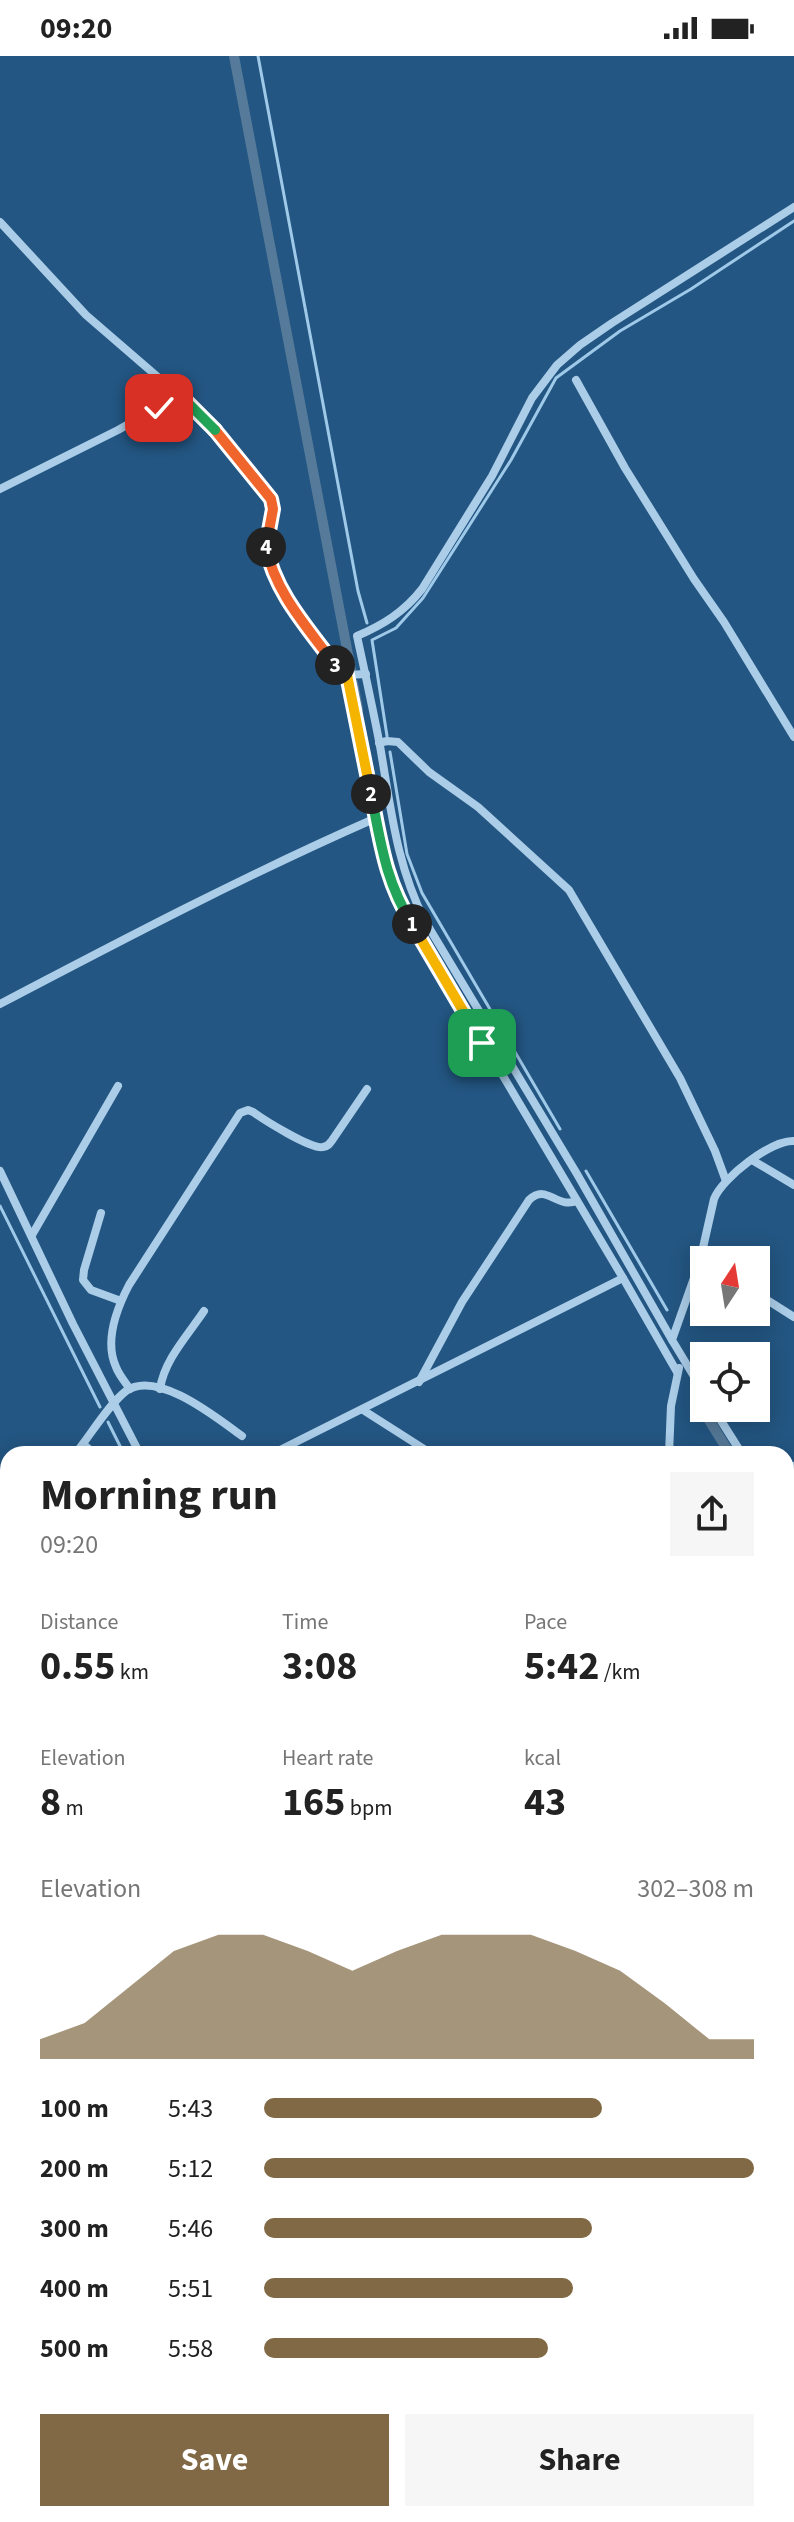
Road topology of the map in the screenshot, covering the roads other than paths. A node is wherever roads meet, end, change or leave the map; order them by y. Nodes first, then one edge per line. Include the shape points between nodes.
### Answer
1 (794, 207) edge
2 (0, 222) edge
3 (576, 380) dead end
4 (180, 395) junction
5 (0, 489) edge
6 (366, 674) junction
7 (347, 675) junction
8 (794, 737) edge
9 (379, 743) junction
10 (376, 818) junction
11 (0, 1004) edge
12 (118, 1086) dead end
13 (367, 1089) dead end
14 (794, 1141) edge
15 (752, 1160) junction
16 (0, 1171) edge
17 (726, 1181) junction
18 (794, 1185) edge
19 (577, 1201) junction
20 (101, 1213) dead end
21 (32, 1235) junction
22 (705, 1246) edge
23 (623, 1278) junction
24 (690, 1293) edge
25 (121, 1301) junction
26 (770, 1302) edge
27 (204, 1311) dead end
28 (794, 1317) edge
29 (672, 1340) junction
30 (683, 1358) junction
31 (690, 1370) edge
32 (677, 1372) junction
33 (419, 1382) junction
34 (130, 1389) junction
35 (160, 1389) junction
36 (116, 1404) junction
37 (363, 1410) junction
38 (722, 1422) edge
39 (242, 1436) dead end
40 (83, 1444) joint
41 (85, 1446) edge
42 (136, 1446) edge
43 (289, 1446) edge
44 (419, 1446) edge
45 (669, 1446) edge
46 (737, 1446) edge

1 - 6 street via 612,323 557,365 532,398 492,476 422,589 391,619 357,636
2 - 4 street via 86,315
3 - 8 street via 625,468
4 - 5 street
4 - 7 street via 271,499 266,543 279,586
6 - 7 street
6 - 9 street
7 - 10 street
9 - 17 street via 398,742 569,890 680,1078
9 - 29 street via 400,860 418,906
10 - 11 street
10 - 19 street via 387,873 402,908
12 - 21 street
13 - 25 street via 321,1148 253,1112 240,1113
14 - 15 street
15 - 17 street
15 - 18 street
16 - 21 street
17 - 22 street via 712,1205
19 - 23 street
19 - 33 street via 564,1204 541,1193 529,1200 462,1302
20 - 25 street via 83,1280 91,1290
21 - 36 street
23 - 32 street
23 - 33 street
24 - 29 street
25 - 34 street via 112,1354
26 - 28 street
27 - 35 street via 170,1362
29 - 30 street
30 - 31 street
30 - 32 street
32 - 45 street
33 - 37 street
34 - 35 street
34 - 36 street
35 - 39 street via 193,1401
36 - 40 street
36 - 42 street
37 - 43 street
37 - 44 street
38 - 46 street
40 - 41 street

